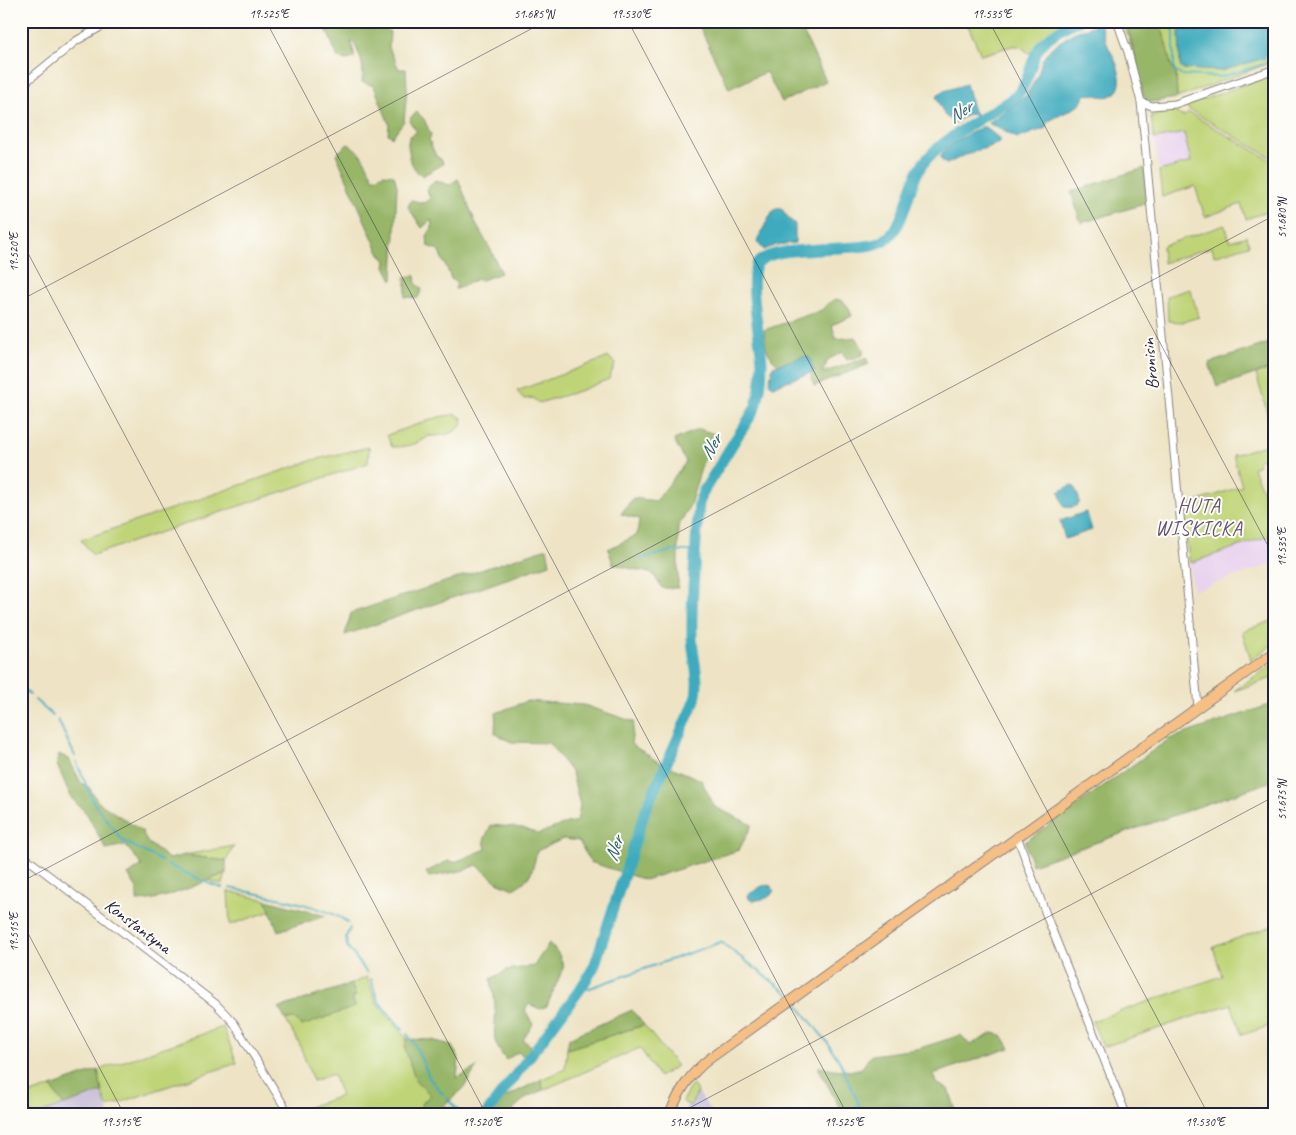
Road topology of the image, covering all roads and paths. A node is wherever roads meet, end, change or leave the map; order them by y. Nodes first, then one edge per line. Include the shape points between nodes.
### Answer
1 (110, 21) edge
2 (1117, 21) edge
3 (1275, 69) edge
4 (21, 86) edge
5 (1141, 102) junction
6 (1275, 652) edge
7 (1198, 707) junction
8 (1017, 836) junction
9 (21, 854) edge
10 (289, 1114) edge
11 (670, 1114) edge
12 (1126, 1114) edge

1 - 4 street via 76,41
2 - 5 street, Bronisin
3 - 5 street via 1175,104 1152,106
5 - 7 street, Bronisin
6 - 7 main road
7 - 8 main road
8 - 11 main road via 709,1058 691,1075
8 - 12 street
9 - 10 street, Konstantyna via 216,1004 234,1023

